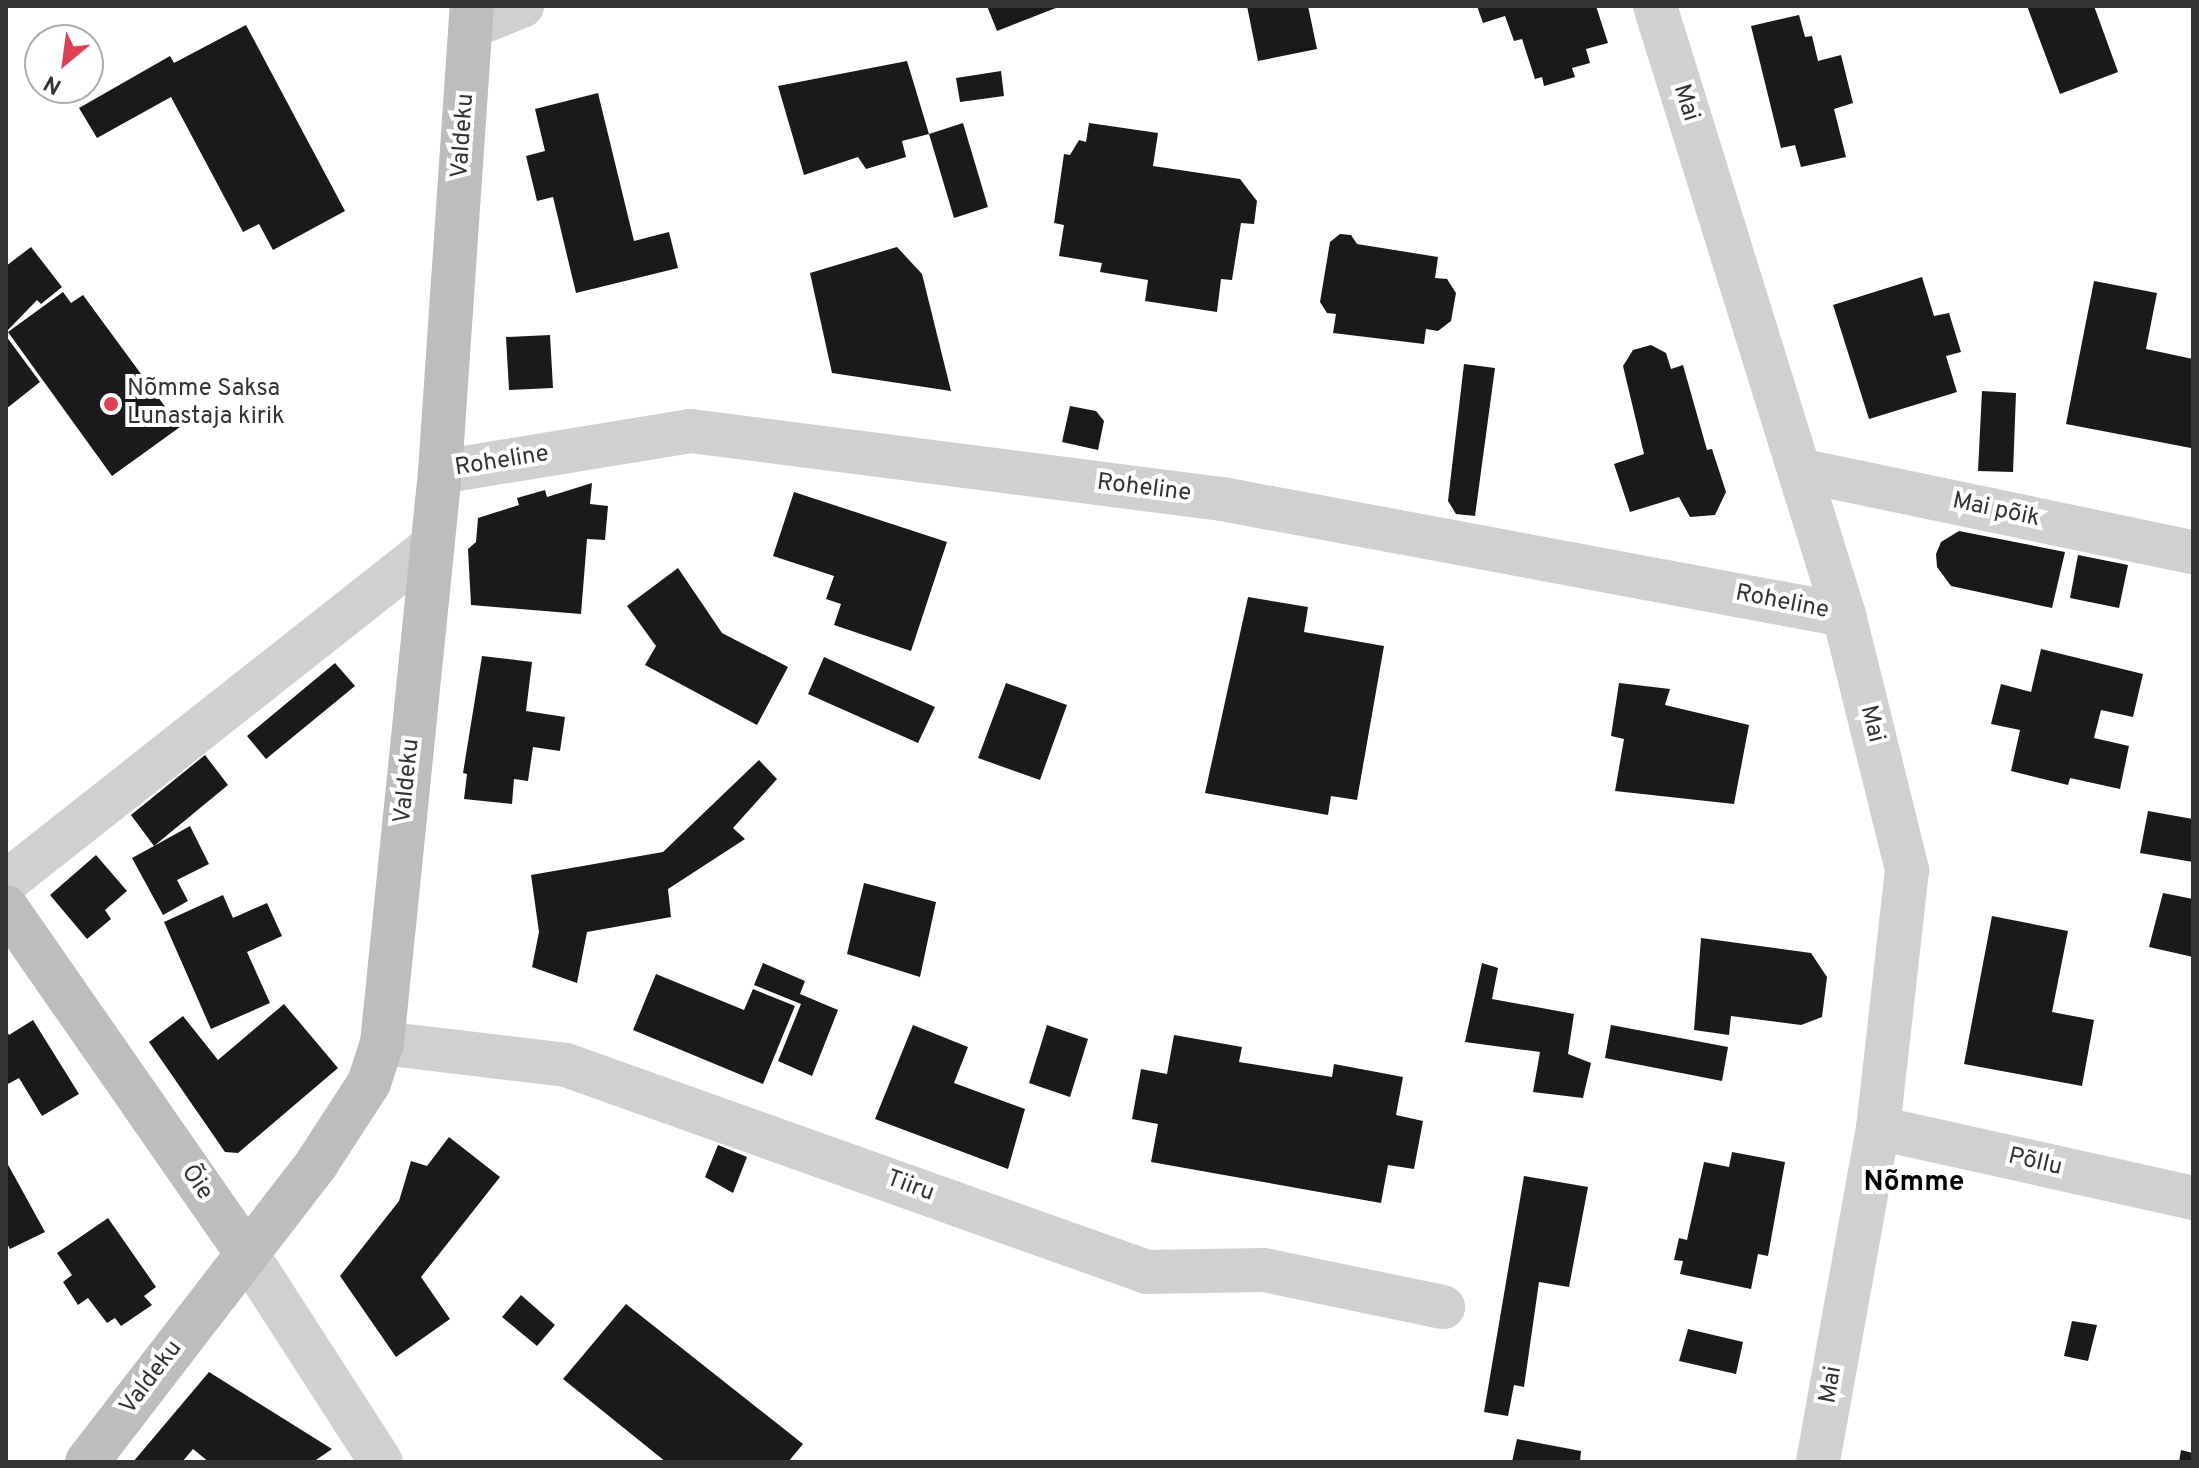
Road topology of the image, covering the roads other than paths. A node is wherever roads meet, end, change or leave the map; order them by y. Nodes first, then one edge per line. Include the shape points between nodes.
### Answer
1 (522, 6) edge
2 (1655, 6) edge
3 (472, 16) edge
4 (1799, 470) junction
5 (440, 472) junction
6 (432, 546) junction
7 (2193, 552) edge
8 (1844, 615) junction
9 (6, 882) edge
10 (6, 907) edge
11 (382, 1043) junction
12 (1878, 1128) junction
13 (2193, 1198) edge
14 (247, 1254) junction
15 (1443, 1307) dead end
16 (87, 1462) edge
17 (381, 1462) edge
18 (1818, 1462) edge

1 - 3 street
2 - 4 street, Mai
3 - 5 street, Valdeku
4 - 7 street, Mai põik
4 - 8 street, Mai
5 - 6 street, Valdeku
5 - 8 street, Roheline via 691,431 1222,499
6 - 9 street
6 - 11 street, Valdeku
8 - 12 street, Mai via 1907,870
10 - 14 street, Õie
11 - 14 street, Valdeku via 369,1083 317,1163
11 - 15 street, Tiiru via 566,1065 1147,1272 1264,1270
12 - 13 street, Põllu
12 - 18 street, Mai
14 - 16 street, Valdeku
14 - 17 street, Õie

